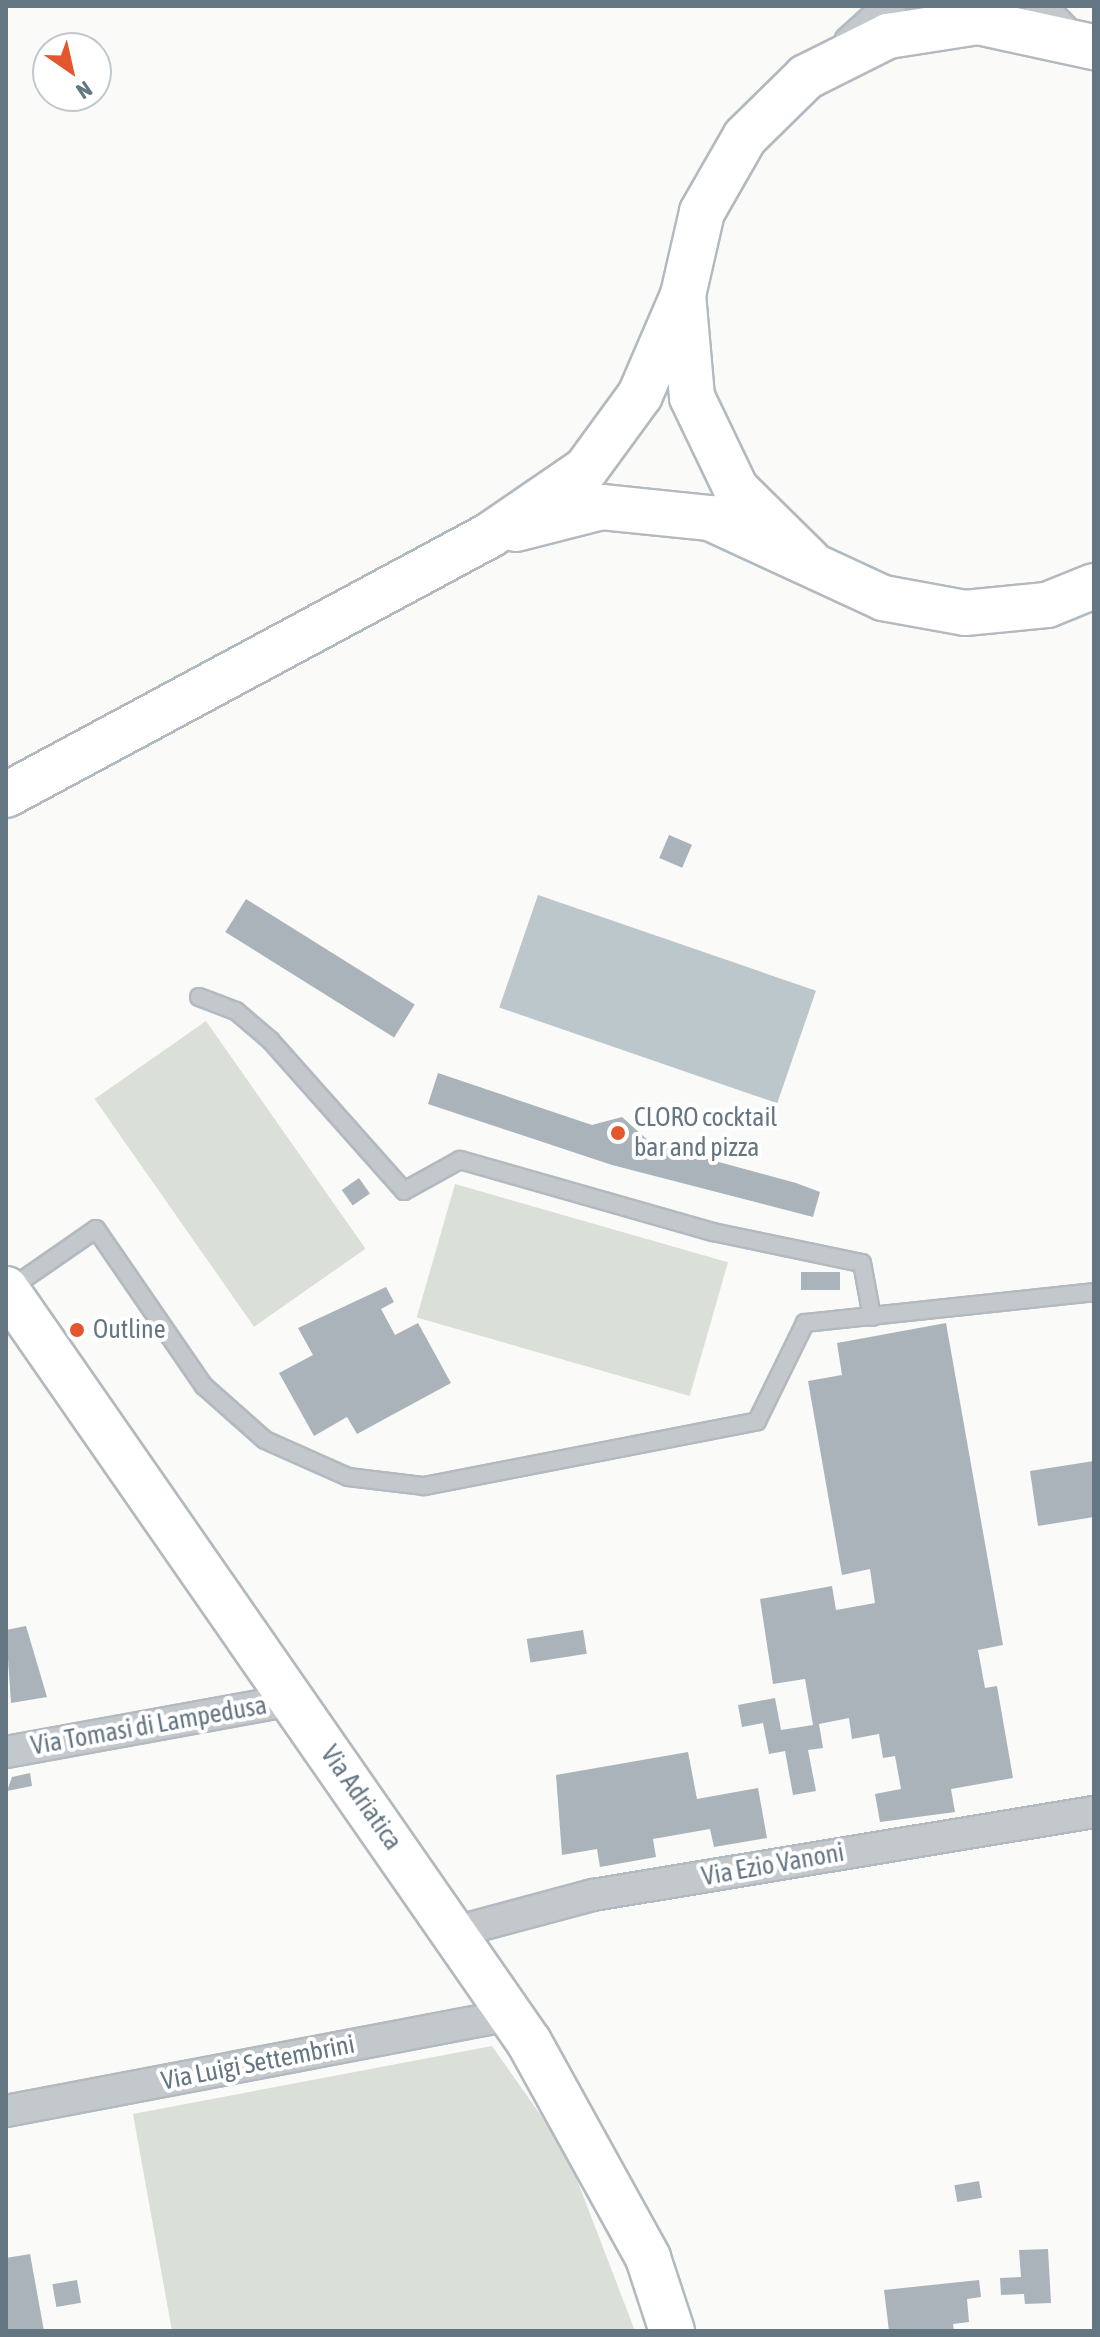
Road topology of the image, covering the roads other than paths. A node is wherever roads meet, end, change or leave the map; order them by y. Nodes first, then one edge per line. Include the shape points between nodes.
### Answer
1 (890, 6) edge
2 (1068, 30) edge
3 (806, 77) junction
4 (683, 295) junction
5 (490, 535) junction
6 (809, 561) junction
7 (1094, 586) edge
8 (6, 795) edge
9 (199, 997) dead end
10 (7, 1290) edge
11 (1094, 1292) edge
12 (872, 1317) junction
13 (292, 1700) junction
14 (6, 1752) edge
15 (1094, 1812) edge
16 (455, 1932) junction
17 (510, 2015) junction
18 (6, 2111) edge
19 (672, 2331) edge

1 - 3 street
2 - 3 street via 978,22 888,36
3 - 4 street via 745,137 702,212
4 - 5 street via 640,395 586,469
4 - 6 street via 692,397 736,489
5 - 6 street via 602,507 710,518
5 - 8 street
6 - 7 street via 883,598 965,613 1047,605
9 - 12 lane via 236,1011 270,1040 404,1191 460,1160 713,1232 862,1263
10 - 12 lane via 96,1229 204,1386 265,1440 348,1477 424,1486 757,1421 805,1323
10 - 13 street, Via Adriatica
11 - 12 lane
13 - 14 street, Via Tomasi di Lampedusa
13 - 16 street, Via Adriatica
15 - 16 street, Via Ezio Vanoni via 593,1895
16 - 17 street, Via Adriatica
17 - 18 street, Via Luigi Settembrini
17 - 19 street, Via Adriatica via 596,2155 648,2258

